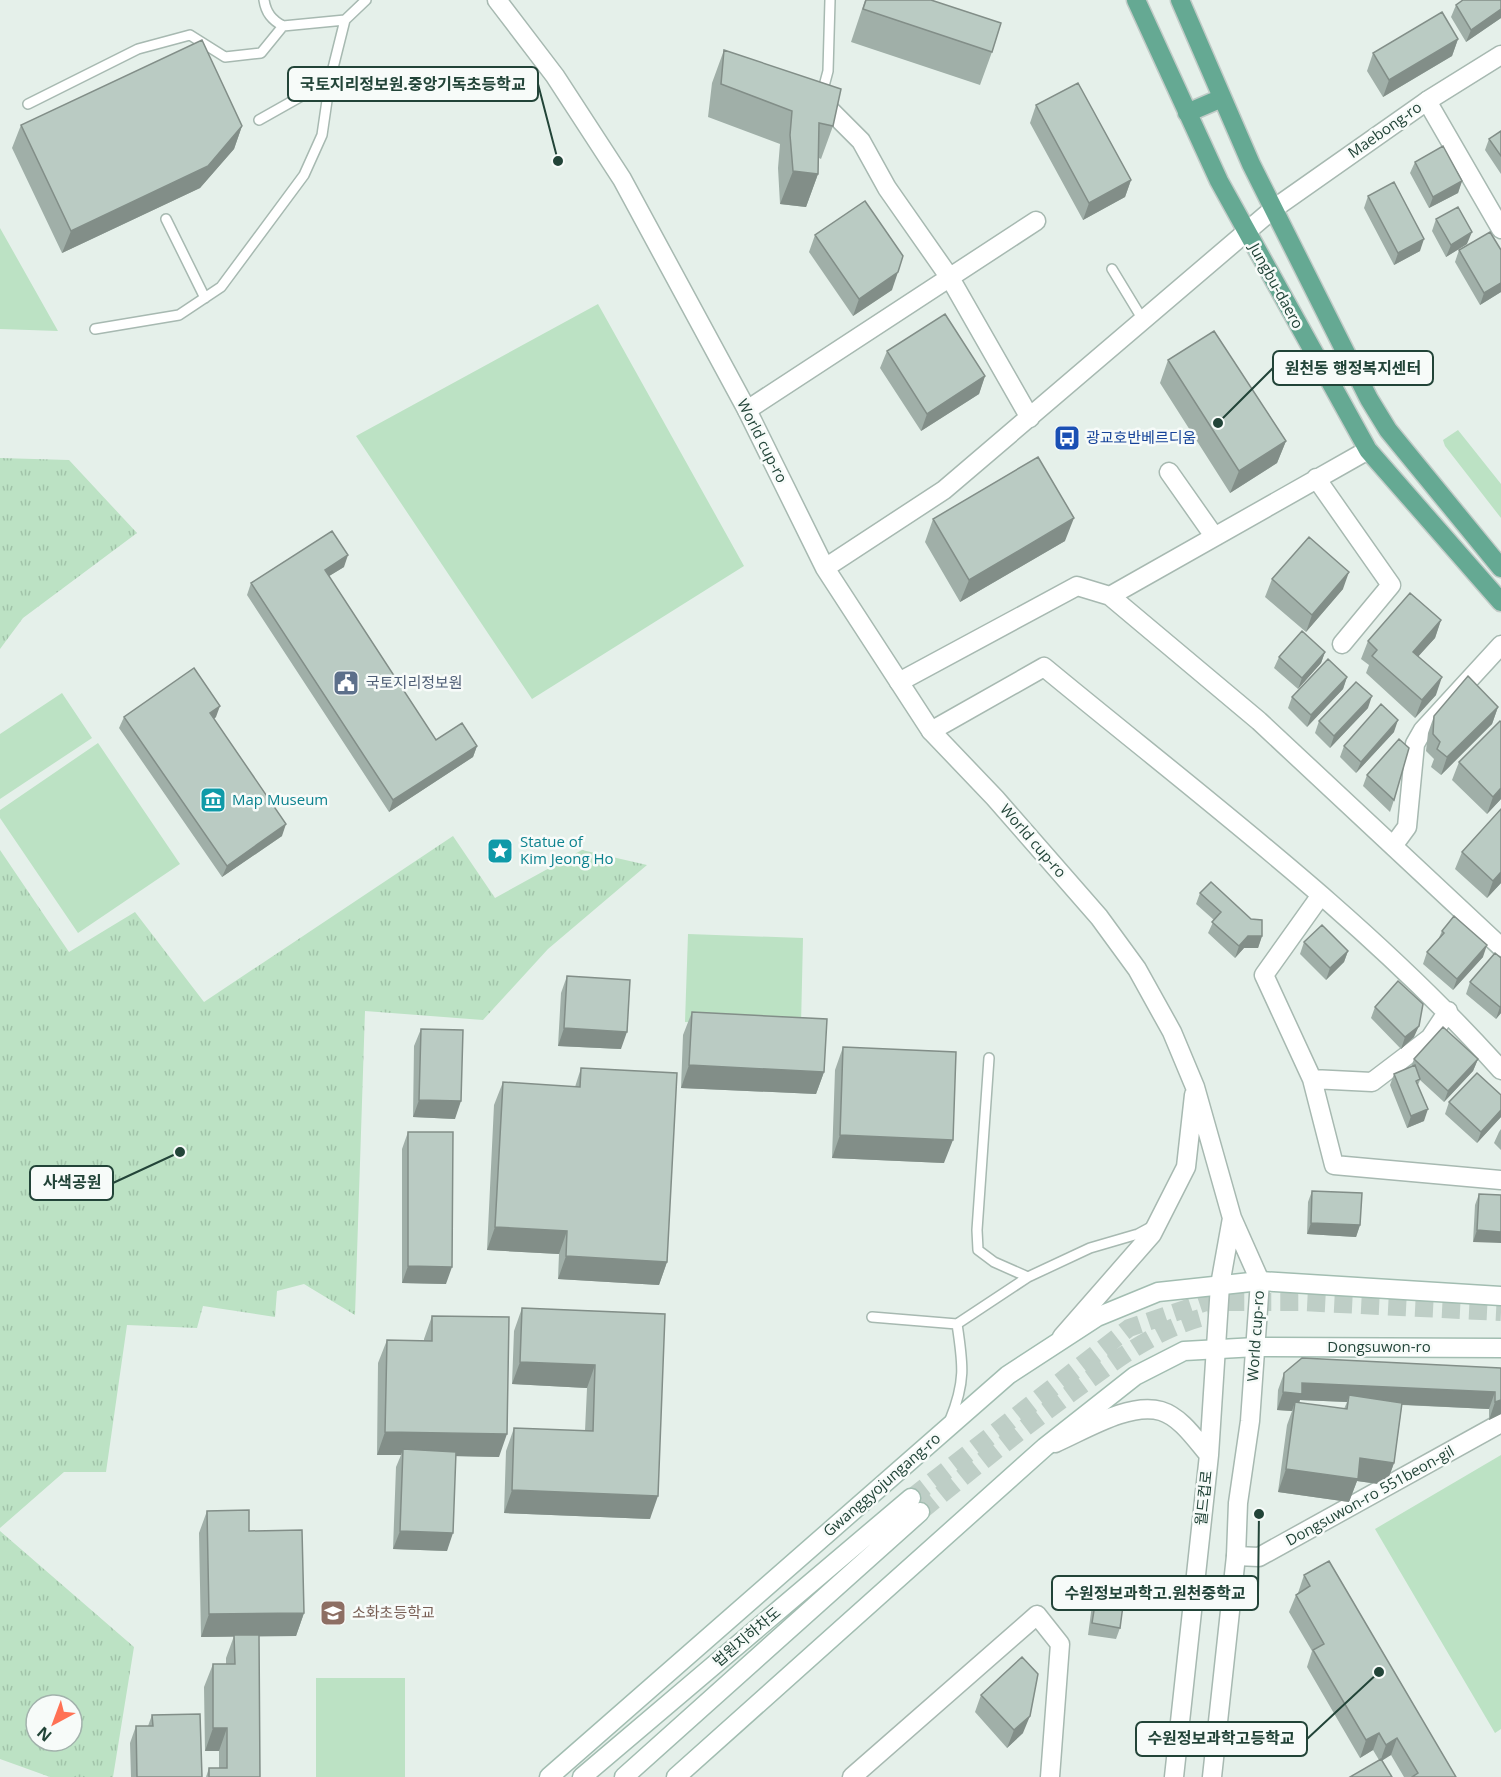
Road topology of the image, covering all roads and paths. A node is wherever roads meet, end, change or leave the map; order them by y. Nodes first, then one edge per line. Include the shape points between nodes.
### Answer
1 (264, 0) edge
2 (366, 0) edge
3 (497, 0) edge
4 (830, 0) edge
5 (1136, 0) edge
6 (1180, 0) edge
7 (345, 20) junction
8 (284, 26) junction
9 (1501, 55) edge
10 (330, 80) junction
11 (824, 86) joint
12 (1222, 98) junction
13 (1426, 101) junction
14 (28, 104) dead end
15 (1187, 113) junction
16 (259, 120) dead end
17 (1272, 210) junction
18 (166, 219) dead end
19 (1036, 221) dead end
20 (1501, 229) edge
21 (1246, 231) junction
22 (1112, 269) dead end
23 (950, 278) junction
24 (205, 298) junction
25 (1143, 320) junction
26 (95, 329) dead end
27 (747, 410) junction
28 (1030, 418) junction
29 (1368, 450) junction
30 (1169, 472) dead end
31 (1316, 478) junction
32 (1214, 536) junction
33 (825, 568) junction
34 (1501, 568) edge
35 (1110, 596) junction
36 (1501, 602) edge
37 (1342, 644) dead end
38 (1501, 645) edge
39 (899, 681) junction
40 (931, 731) junction
41 (1393, 846) junction
42 (1321, 896) junction
43 (1501, 947) edge
44 (1448, 1011) junction
45 (989, 1058) dead end
46 (1501, 1070) edge
47 (1312, 1079) junction
48 (1195, 1087) junction
49 (1501, 1180) edge
50 (1232, 1218) junction
51 (1158, 1223) junction
52 (1028, 1277) junction
53 (1260, 1281) junction
54 (1220, 1286) junction
55 (1501, 1296) edge
56 (872, 1317) dead end
57 (957, 1324) junction
58 (1057, 1343) junction
59 (1256, 1347) junction
60 (1501, 1347) edge
61 (1216, 1349) junction
62 (1501, 1423) edge
63 (947, 1428) junction
64 (1045, 1447) junction
65 (1209, 1455) junction
66 (1236, 1556) junction
67 (549, 1777) edge
68 (582, 1777) edge
69 (624, 1777) edge
70 (675, 1777) edge
71 (852, 1777) edge
72 (1050, 1777) edge
73 (1174, 1777) edge
74 (1212, 1777) edge

1 - 8 lane via 273,21
2 - 7 lane
3 - 27 street, World cup-ro via 555,76 622,178
4 - 11 lane
5 - 15 main road, Jungbu-daero
6 - 12 main road, Jungbu-daero
7 - 8 lane
7 - 10 lane
8 - 14 lane via 261,53 225,57 190,34 138,49
9 - 13 street, Maebong-ro
10 - 16 lane
10 - 24 lane via 322,135 304,175 221,287
11 - 23 street via 822,92 829,109 861,141 887,188
12 - 15 main road
12 - 17 main road, Jungbu-daero
13 - 17 street, Maebong-ro
13 - 20 street
15 - 21 main road, Jungbu-daero
17 - 21 street, Maebong-ro
17 - 34 main road, Jungbu-daero via 1388,430
18 - 24 lane
19 - 23 street
21 - 25 street, Maebong-ro
21 - 29 main road, Jungbu-daero
22 - 25 lane
23 - 27 street
23 - 28 street
24 - 26 lane via 179,315
25 - 28 street, Maebong-ro
27 - 33 street, World cup-ro
28 - 33 street, Maebong-ro via 944,490
29 - 31 street
29 - 36 main road, Jungbu-daero
30 - 32 street
31 - 32 street
31 - 37 street via 1391,585
32 - 35 street
33 - 39 street, World cup-ro
35 - 39 street via 1077,586
35 - 41 street via 1258,721
38 - 41 street via 1423,730 1415,744 1407,826
39 - 40 street, World cup-ro
40 - 42 street via 1044,667
40 - 48 street, World cup-ro via 1100,917 1137,969 1172,1032
41 - 43 street
42 - 44 street
42 - 47 street via 1264,975
44 - 46 street
44 - 47 street via 1430,1038 1372,1082
45 - 52 lane via 978,1250
47 - 49 street via 1334,1165
48 - 50 street, World cup-ro
48 - 51 street via 1186,1167
50 - 53 street, World cup-ro
50 - 54 street, 월드컵로
51 - 52 lane
51 - 58 street
52 - 57 lane
53 - 54 street, Gwanggyojungang-ro
53 - 55 street
53 - 59 street, World cup-ro
54 - 58 street, Gwanggyojungang-ro via 1158,1292 1097,1317
54 - 61 street, 월드컵로
56 - 57 lane
57 - 63 lane via 963,1364 961,1393
58 - 63 street, Gwanggyojungang-ro via 1008,1375
59 - 60 street, Dongsuwon-ro
59 - 61 street
59 - 66 street, World cup-ro via 1238,1503
61 - 64 street via 1184,1352 1135,1376
61 - 65 street, 월드컵로
62 - 66 street, Dongsuwon-ro 551beon-gil via 1259,1557
63 - 67 street, Gwanggyojungang-ro
64 - 65 street via 1134,1409 1162,1411 1184,1426
64 - 70 street
65 - 73 street, 월드컵로
66 - 74 street, World cup-ro
68 - 69 street, 법원지하차도 via 916,1505
71 - 72 street via 1037,1615 1060,1644

